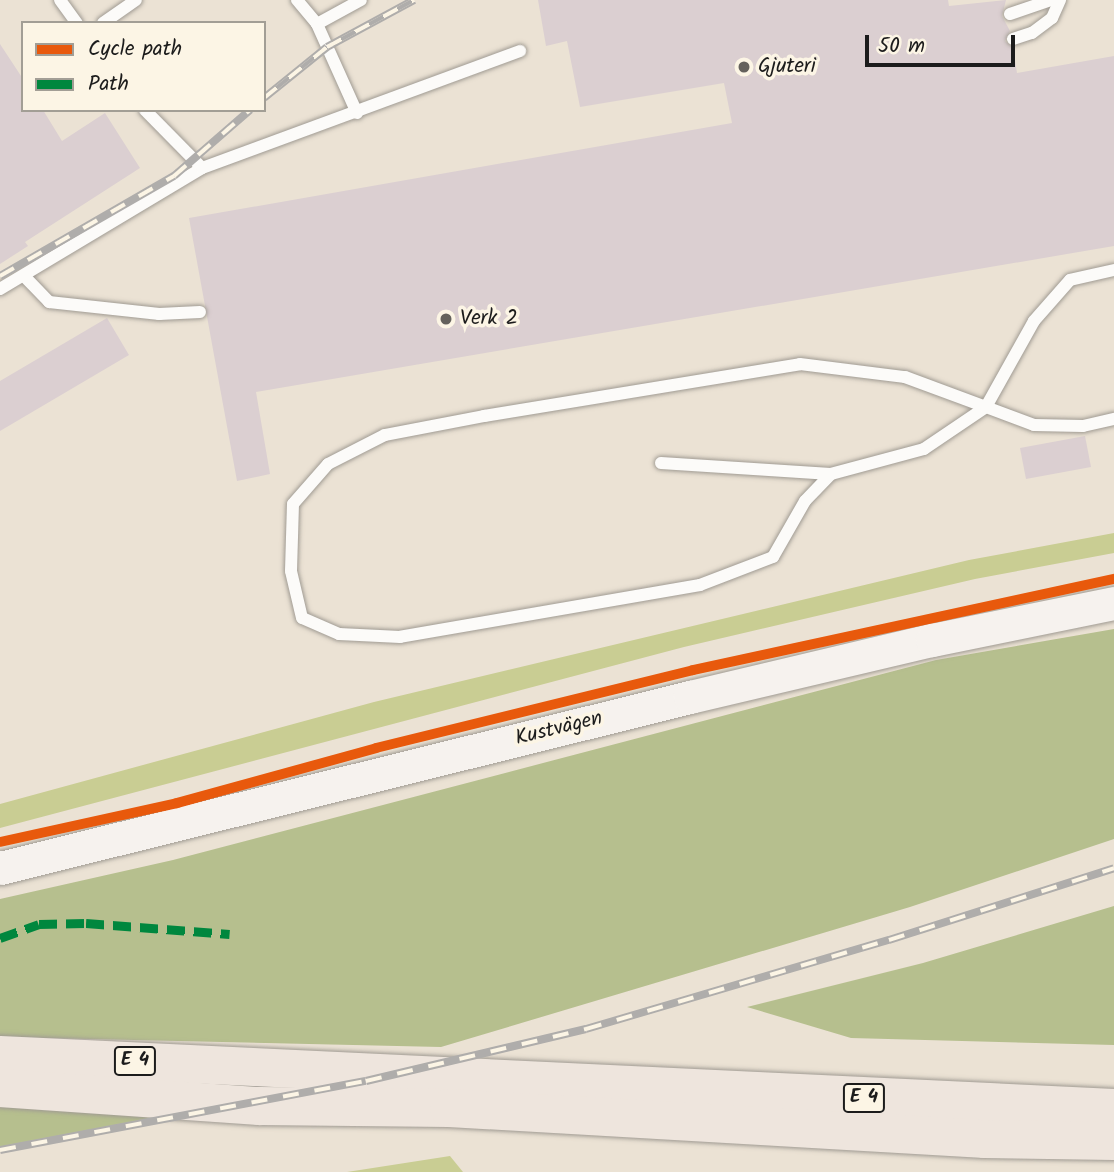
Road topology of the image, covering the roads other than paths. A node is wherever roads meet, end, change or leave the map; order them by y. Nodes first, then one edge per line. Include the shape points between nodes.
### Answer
1 (60, 0) edge
2 (136, 0) edge
3 (297, 0) edge
4 (361, 0) edge
5 (1051, 0) edge
6 (1060, 0) edge
7 (1010, 14) dead end
8 (76, 21) edge
9 (106, 21) edge
10 (317, 24) junction
11 (1013, 39) dead end
12 (520, 51) dead end
13 (147, 112) edge
14 (357, 113) junction
15 (202, 168) junction
16 (1114, 270) edge
17 (25, 277) junction
18 (0, 289) edge
19 (200, 312) dead end
20 (986, 407) junction
21 (1114, 419) edge
22 (661, 463) dead end
23 (831, 474) junction
24 (1114, 603) edge
25 (2, 867) edge
26 (0, 1055) edge
27 (0, 1088) edge
28 (1114, 1108) edge
29 (1114, 1141) edge

1 - 8 lane
2 - 9 lane
3 - 10 lane
4 - 10 lane
5 - 7 lane
6 - 11 lane via 1052,18 1032,33
10 - 14 lane
12 - 14 lane
13 - 15 lane
14 - 15 lane
15 - 17 lane
16 - 20 lane via 1070,280 1034,321
17 - 18 lane
17 - 19 lane via 49,302 159,314
20 - 21 lane via 1034,425 1083,426
20 - 23 lane via 924,449
20 - 23 lane via 905,377 800,364 385,435 328,464 292,505 291,571 302,618 339,634 400,637 700,585 773,557 805,501
22 - 23 lane
24 - 25 main road, Kustvägen via 717,691
26 - 28 highway, E 4
27 - 29 highway, E 4 via 260,1105 449,1108 985,1139

